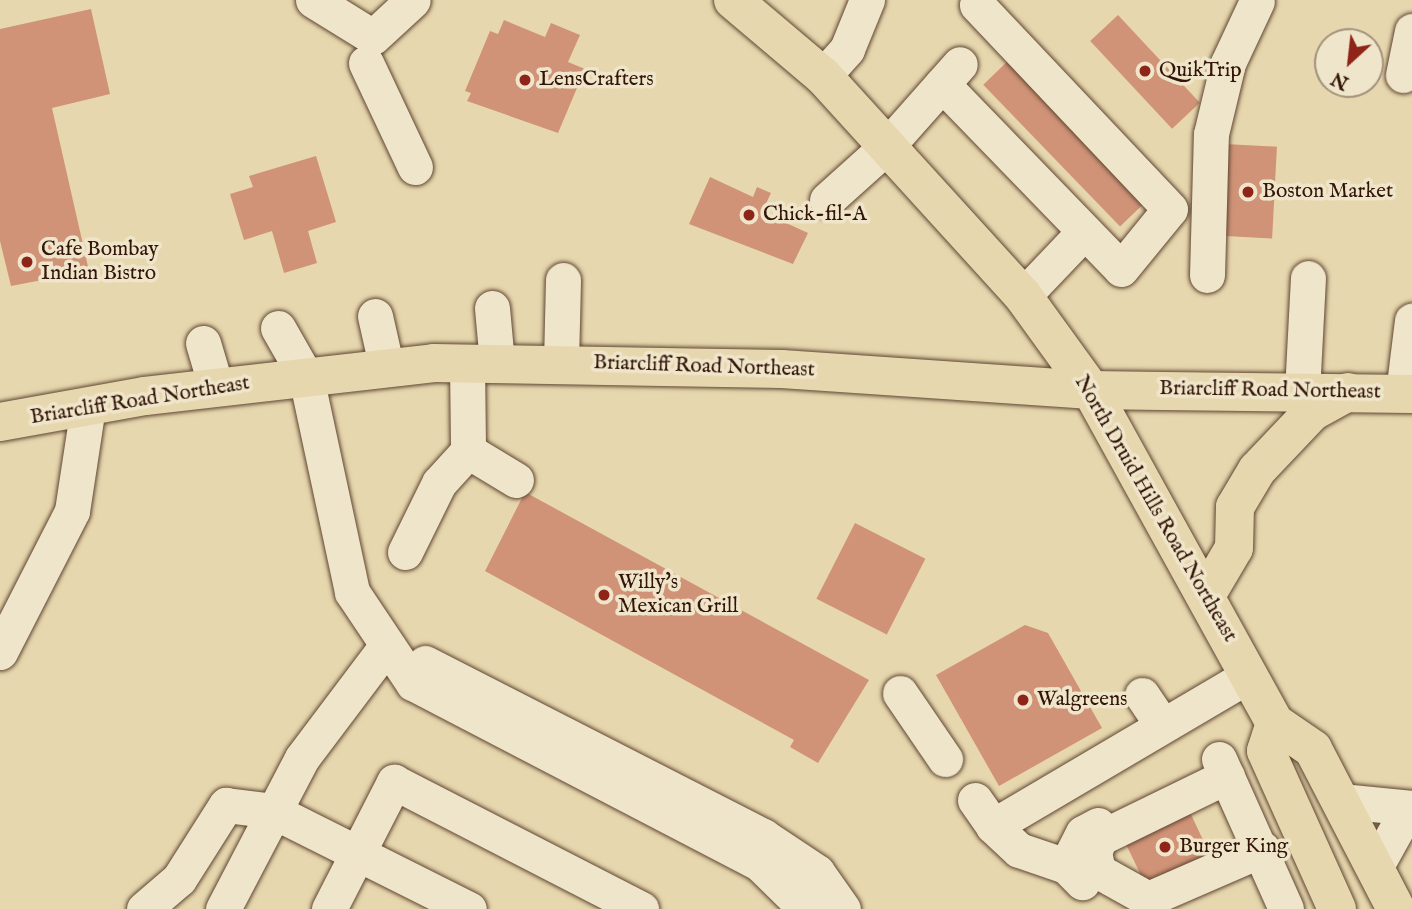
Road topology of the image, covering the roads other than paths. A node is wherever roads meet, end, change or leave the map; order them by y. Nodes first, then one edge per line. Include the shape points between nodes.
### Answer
1 (313, 0) edge
2 (413, 0) edge
3 (733, 0) edge
4 (867, 0) edge
5 (1241, 2) edge
6 (977, 5) dead end
7 (1412, 31) edge
8 (835, 62) junction
9 (366, 63) dead end
10 (1402, 75) dead end
11 (888, 145) junction
12 (415, 167) dead end
13 (827, 200) dead end
14 (1081, 235) junction
15 (1207, 275) dead end
16 (1308, 278) dead end
17 (563, 280) dead end
18 (1023, 296) junction
19 (492, 308) dead end
20 (375, 316) dead end
21 (1412, 320) edge
22 (278, 328) dead end
23 (203, 343) dead end
24 (561, 362) junction
25 (482, 363) junction
26 (386, 365) junction
27 (306, 377) junction
28 (216, 387) junction
29 (1091, 390) junction
30 (1302, 392) junction
31 (1348, 392) junction
32 (1407, 393) edge
33 (88, 407) junction
34 (0, 422) edge
35 (468, 452) junction
36 (516, 480) dead end
37 (405, 552) dead end
38 (1207, 594) junction
39 (0, 652) edge
40 (394, 656) junction
41 (1248, 676) junction
42 (900, 693) dead end
43 (1142, 695) dead end
44 (1162, 725) junction
45 (1270, 737) junction
46 (946, 759) dead end
47 (1223, 767) junction
48 (1341, 801) junction
49 (1410, 809) edge
50 (273, 811) junction
51 (1311, 850) junction
52 (359, 855) junction
53 (1266, 860) junction
54 (1066, 866) junction
55 (1376, 866) junction
56 (144, 909) edge
57 (223, 909) edge
58 (329, 909) edge
59 (469, 909) edge
60 (641, 909) edge
61 (806, 909) edge
62 (843, 909) edge
63 (1118, 909) edge
64 (1286, 909) edge
65 (1337, 909) edge
66 (1396, 909) edge

1 - 2 street via 373,37
3 - 8 main road, North Druid Hills Road Northeast
4 - 8 street
5 - 15 street via 1211,134
6 - 14 street via 1170,209 1121,269
7 - 10 street
8 - 11 main road, North Druid Hills Road Northeast
9 - 12 street
11 - 13 street
11 - 14 street via 951,74
11 - 18 main road, North Druid Hills Road Northeast
14 - 18 street
16 - 30 street
17 - 24 street
18 - 29 main road, North Druid Hills Road Northeast
19 - 25 street
20 - 26 street
21 - 32 street
22 - 27 street
23 - 28 street
24 - 25 main road, Briarcliff Road Northeast
24 - 29 main road, Briarcliff Road Northeast
25 - 26 main road, Briarcliff Road Northeast
25 - 35 street
26 - 27 main road, Briarcliff Road Northeast
27 - 28 main road, Briarcliff Road Northeast
27 - 40 street via 352,592
28 - 33 main road, Briarcliff Road Northeast
29 - 30 main road, Briarcliff Road Northeast
29 - 38 main road, North Druid Hills Road Northeast
30 - 31 main road, Briarcliff Road Northeast
31 - 32 main road, Briarcliff Road Northeast
31 - 38 main road via 1312,412 1256,470 1235,507 1234,548
33 - 34 main road, Briarcliff Road Northeast
33 - 39 street via 72,510
35 - 36 street
35 - 37 street via 439,483
38 - 41 main road, North Druid Hills Road Northeast
40 - 50 street via 336,708
40 - 61 street via 413,684 759,863
40 - 62 street via 425,663 763,836 817,872
41 - 44 street
41 - 45 main road, North Druid Hills Road Northeast
42 - 46 street
43 - 44 street
44 - 54 street via 984,813 1019,850
45 - 47 street
45 - 48 main road, North Druid Hills Road Northeast via 1313,749
45 - 51 main road, North Druid Hills Road Northeast
47 - 53 street
47 - 53 street via 1100,838 1094,852 1098,871 1148,899
47 - 54 street via 1083,833
48 - 49 street
48 - 55 main road, North Druid Hills Road Northeast
49 - 55 street
50 - 52 street
50 - 56 street via 226,805 179,879
50 - 57 street
51 - 53 street
51 - 65 main road, North Druid Hills Road Northeast
52 - 58 street
52 - 59 street
52 - 60 street via 394,782
53 - 64 street
54 - 63 street via 1098,898
55 - 66 main road, North Druid Hills Road Northeast

